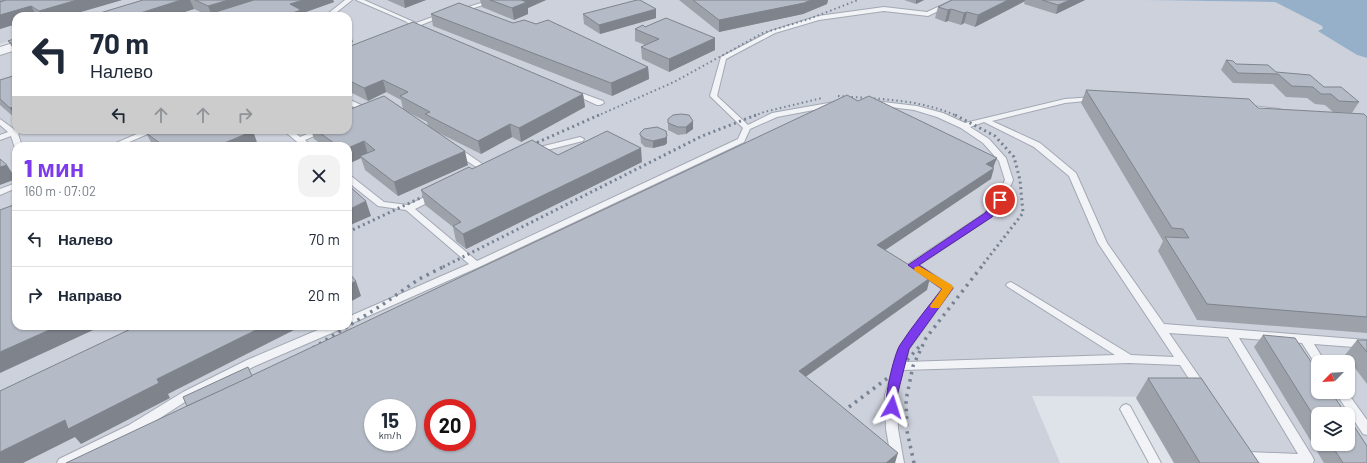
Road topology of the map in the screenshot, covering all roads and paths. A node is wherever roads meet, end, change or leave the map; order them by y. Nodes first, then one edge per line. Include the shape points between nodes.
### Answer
1 (349, 0) edge
2 (359, 0) edge
3 (496, 0) edge
4 (958, 0) edge
5 (333, 12) edge
6 (416, 25) junction
7 (408, 28) edge
8 (430, 32) edge
9 (12, 47) edge
10 (0, 51) edge
11 (563, 88) edge
12 (1099, 99) edge
13 (352, 103) edge
14 (600, 103) dead end
15 (847, 103) edge
16 (868, 103) edge
17 (1238, 107) edge
18 (379, 108) edge
19 (1284, 111) edge
20 (369, 112) junction
21 (352, 118) edge
22 (0, 120) edge
23 (985, 120) junction
24 (964, 126) junction
25 (12, 128) edge
26 (747, 128) junction
27 (12, 133) edge
28 (143, 134) edge
29 (292, 134) edge
30 (314, 134) edge
31 (0, 138) edge
32 (580, 139) dead end
33 (299, 140) junction
34 (123, 142) edge
35 (302, 142) edge
36 (450, 146) edge
37 (530, 153) edge
38 (487, 170) edge
39 (352, 181) edge
40 (12, 187) edge
41 (444, 191) edge
42 (0, 192) edge
43 (409, 208) junction
44 (476, 265) junction
45 (1011, 284) dead end
46 (352, 319) edge
47 (1160, 328) junction
48 (328, 330) edge
49 (1231, 333) junction
50 (1305, 339) junction
51 (1367, 344) edge
52 (1315, 355) edge
53 (1129, 358) junction
54 (1182, 361) junction
55 (899, 366) junction
56 (1209, 399) edge
57 (1346, 399) edge
58 (1126, 410) dead end
59 (1367, 430) edge
60 (1249, 457) edge
61 (63, 463) edge
62 (898, 463) edge
63 (1155, 463) edge

1 - 5 lane
2 - 6 lane
3 - 6 lane
4 - 26 lane via 928,14 884,9 818,18 773,32 723,58 713,96
6 - 7 lane
6 - 8 lane
9 - 10 street
11 - 14 lane
12 - 23 lane via 1065,101
13 - 20 lane
15 - 26 lane via 803,108 775,115
16 - 24 lane via 914,108 940,115
17 - 19 lane
18 - 20 lane
20 - 21 lane
22 - 25 lane
23 - 24 lane
23 - 47 lane via 1037,145 1073,175 1103,243
24 - 55 lane via 986,141 1003,160 1009,180 1000,200 988,215 912,265 948,288 904,348
26 - 44 lane via 741,140
27 - 31 lane
28 - 34 lane
29 - 33 lane
30 - 33 lane
32 - 37 lane
33 - 35 lane
36 - 38 lane
39 - 43 lane via 381,204
40 - 42 lane
41 - 43 lane
43 - 44 lane
44 - 46 lane
45 - 53 lane
47 - 49 lane
47 - 54 lane
48 - 61 lane via 251,363 187,395 133,429
49 - 50 lane
49 - 60 lane via 1308,460
50 - 51 lane
50 - 52 lane
53 - 54 lane
53 - 55 lane
54 - 56 lane
55 - 62 lane via 891,396 892,429
57 - 59 lane
58 - 63 lane

